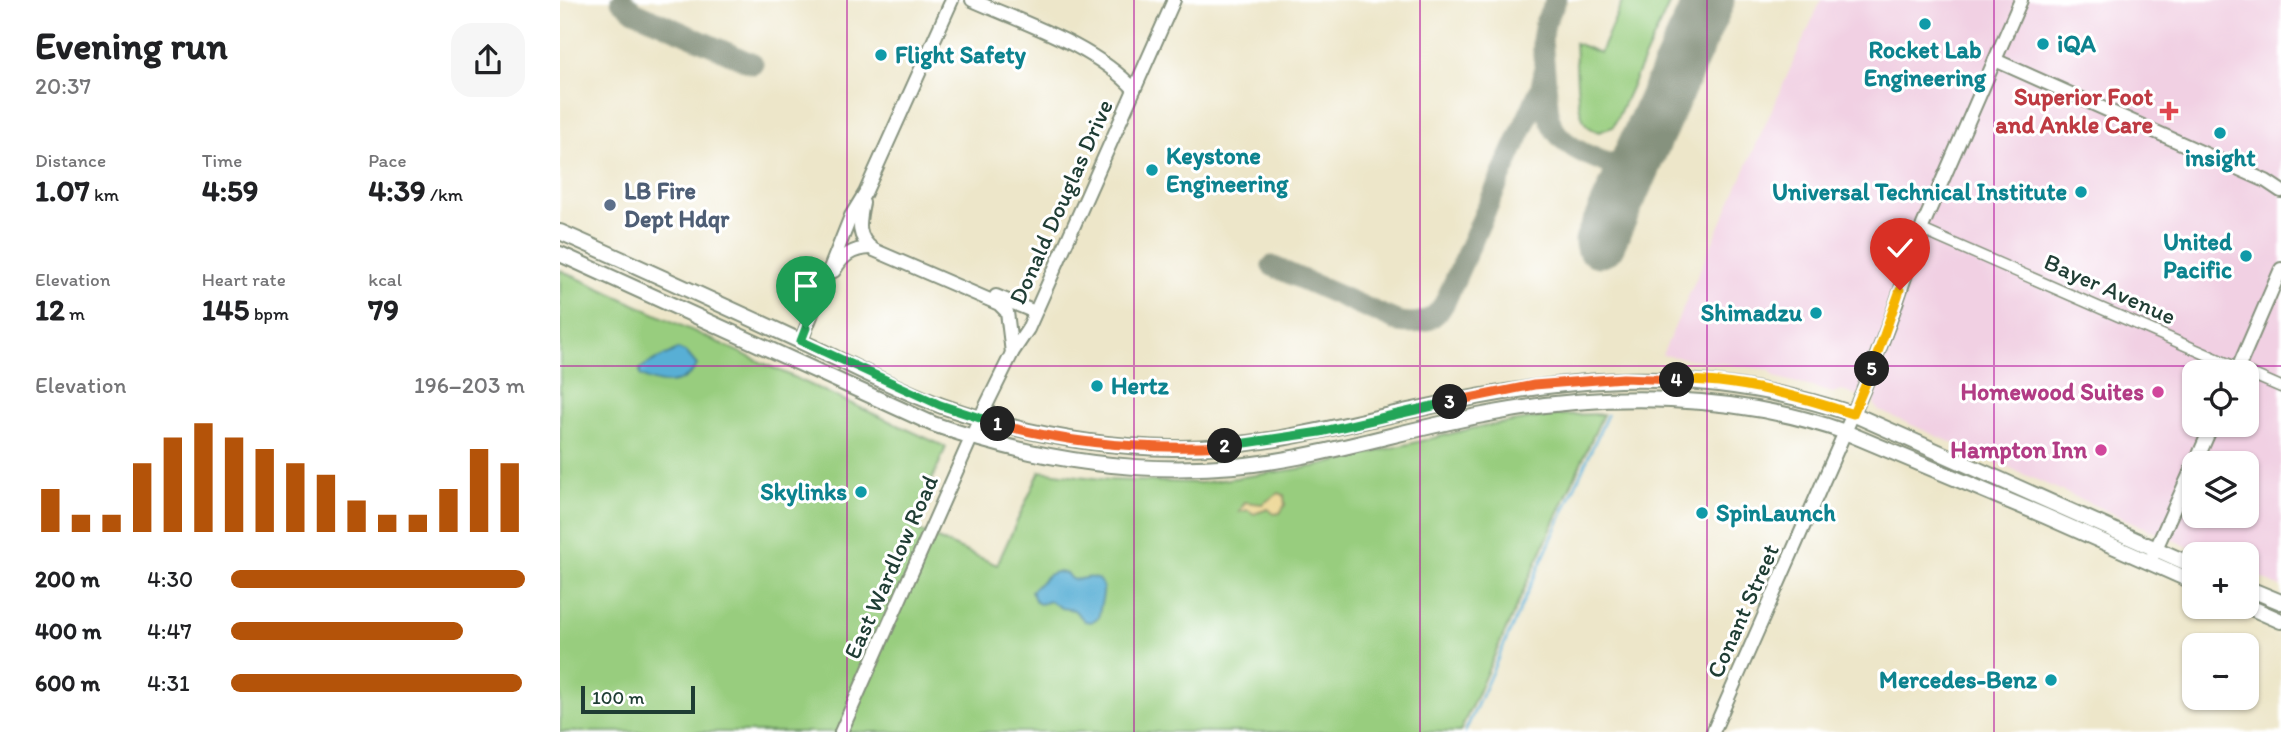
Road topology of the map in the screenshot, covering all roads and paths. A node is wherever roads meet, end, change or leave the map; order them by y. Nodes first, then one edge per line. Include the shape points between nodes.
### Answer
1 (953, 0) edge
2 (972, 0) edge
3 (1174, 0) edge
4 (2021, 0) edge
5 (1995, 60) junction
6 (1134, 89) junction
7 (2266, 181) junction
8 (2281, 183) edge
9 (2281, 191) edge
10 (865, 192) junction
11 (1922, 230) junction
12 (560, 232) edge
13 (870, 248) junction
14 (560, 254) edge
15 (2281, 270) edge
16 (824, 286) junction
17 (972, 291) junction
18 (1035, 312) junction
19 (801, 341) junction
20 (1012, 353) junction
21 (2212, 360) edge
22 (2242, 360) edge
23 (1623, 378) junction
24 (2259, 379) edge
25 (2281, 387) edge
26 (1622, 400) junction
27 (1853, 414) junction
28 (980, 418) junction
29 (1845, 432) junction
30 (972, 438) junction
31 (2182, 492) edge
32 (2153, 556) junction
33 (2182, 563) edge
34 (2182, 574) edge
35 (2259, 592) edge
36 (2281, 602) edge
37 (2259, 611) edge
38 (2281, 621) edge
39 (841, 732) edge
40 (1713, 732) edge

1 - 10 street
2 - 6 street via 1089,52
3 - 6 street, Donald Douglas Drive
4 - 5 street, Conant Street
5 - 7 street
5 - 11 street, Conant Street
6 - 18 street, Donald Douglas Drive
7 - 8 street
7 - 9 street
10 - 13 street via 859,229
10 - 16 street
11 - 21 street, Bayer Avenue
11 - 27 street, Conant Street
12 - 19 main road
13 - 16 street via 841,259
13 - 17 street
14 - 30 main road via 894,408
15 - 22 street
16 - 19 street
17 - 18 street
17 - 20 street via 1007,312
18 - 20 street, Donald Douglas Drive
19 - 28 main road via 915,394
20 - 28 street, Donald Douglas Drive
23 - 26 main road
23 - 27 main road via 1743,386
23 - 28 main road via 1534,385 1310,434 1232,446 1112,445 1065,439
24 - 25 street, Bayer Avenue
26 - 29 main road via 1749,408
26 - 30 main road via 1492,413 1325,452 1234,466 1110,466
27 - 29 street, Conant Street
27 - 32 main road
28 - 30 street, East Wardlow Road
29 - 32 main road
29 - 40 street, Conant Street
30 - 39 street, East Wardlow Road
31 - 32 street
32 - 33 main road
32 - 34 main road
35 - 36 main road
37 - 38 main road

